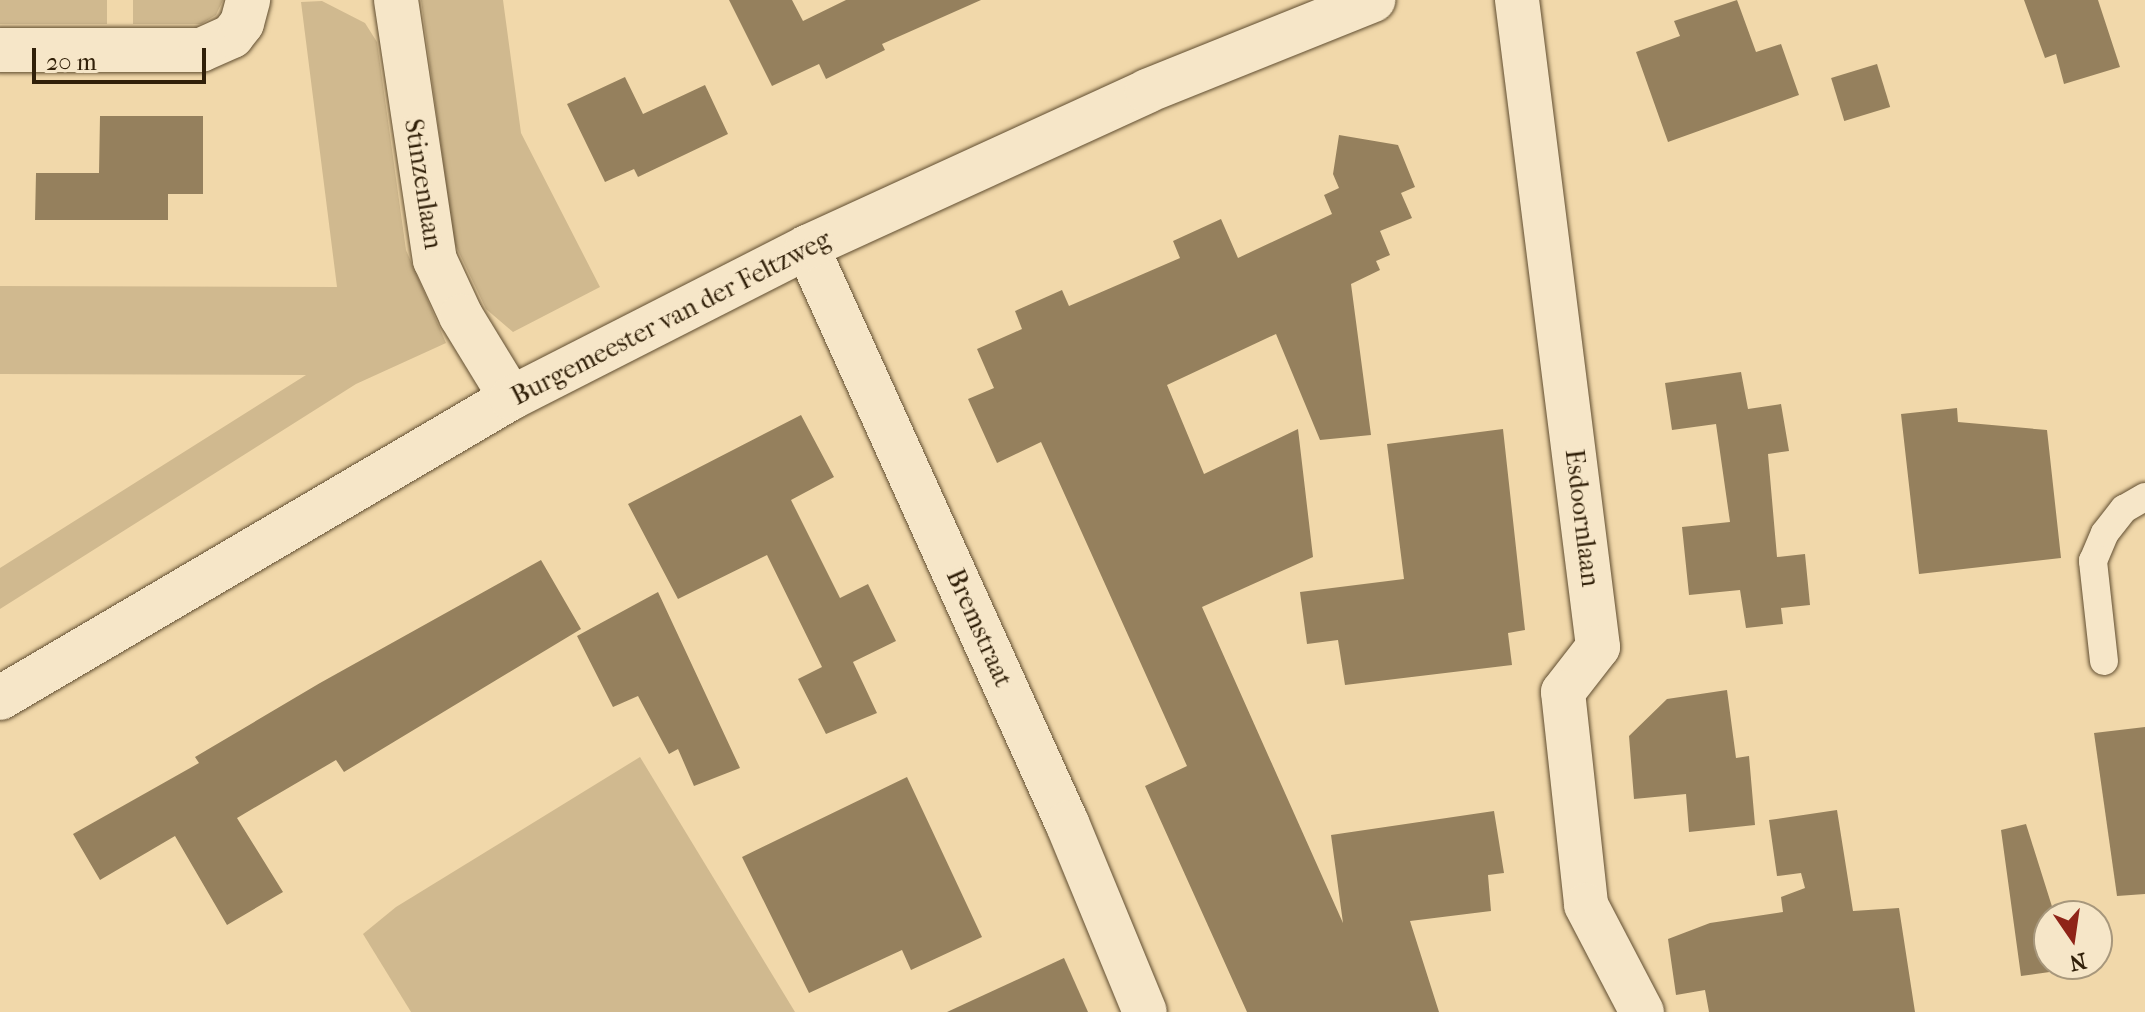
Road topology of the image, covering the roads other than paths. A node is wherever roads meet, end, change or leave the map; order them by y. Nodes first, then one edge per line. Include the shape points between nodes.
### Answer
1 (248, 0) edge
2 (396, 0) edge
3 (1373, 0) edge
4 (1517, 0) edge
5 (0, 50) edge
6 (807, 247) junction
7 (511, 398) junction
8 (2145, 497) edge
9 (2104, 661) dead end
10 (0, 698) edge
11 (1145, 1012) edge
12 (1642, 1012) edge

1 - 5 street via 232,36 201,50
2 - 7 street, Stinzenlaan via 435,260 461,316
3 - 6 street, Burgemeester van der Feltzweg via 1147,91
4 - 12 street, Esdoornlaan via 1598,647 1563,692 1586,905
6 - 7 street, Burgemeester van der Feltzweg
6 - 11 street, Bremstraat via 1067,823
7 - 10 street, Burgemeester van der Feltzweg
8 - 9 lane via 2124,509 2105,533 2093,561

